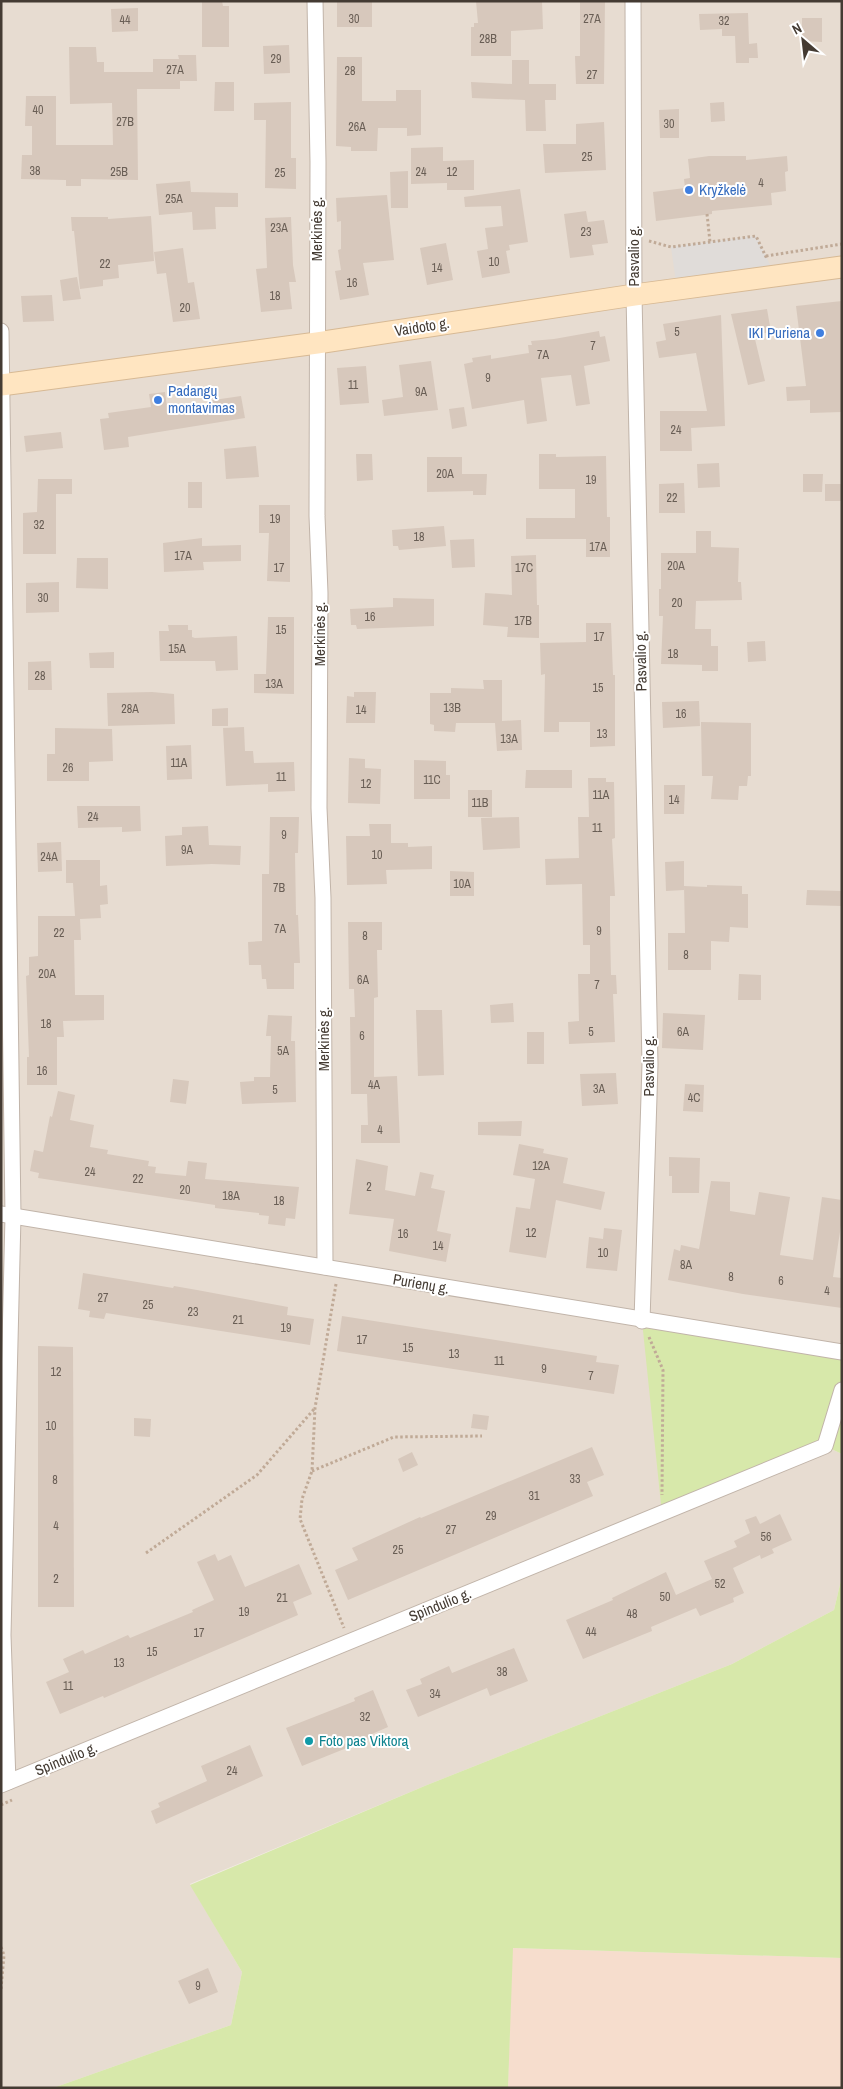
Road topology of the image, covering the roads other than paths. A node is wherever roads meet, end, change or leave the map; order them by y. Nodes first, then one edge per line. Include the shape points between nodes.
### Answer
1 (315, 1) edge
2 (633, 1) edge
3 (842, 266) edge
4 (634, 295) junction
5 (1, 331) edge
6 (317, 343) junction
7 (2, 385) edge
8 (7, 1215) edge
9 (331, 1268) junction
10 (642, 1321) junction
11 (842, 1352) edge
12 (842, 1390) edge
13 (5, 1784) edge

1 - 6 street, Merkinės g.
2 - 4 street, Pasvalio g.
3 - 4 main road, Vaidoto g.
4 - 6 main road, Vaidoto g.
4 - 10 street, Pasvalio g. via 650,1064
5 - 7 street
6 - 7 main road, Vaidoto g.
6 - 9 street, Merkinės g. via 319,808
7 - 8 street
8 - 9 street, Purienų g.
8 - 13 street
9 - 10 street, Purienų g.
10 - 11 street, Purienų g.
12 - 13 street, Spindulio g. via 825,1446

